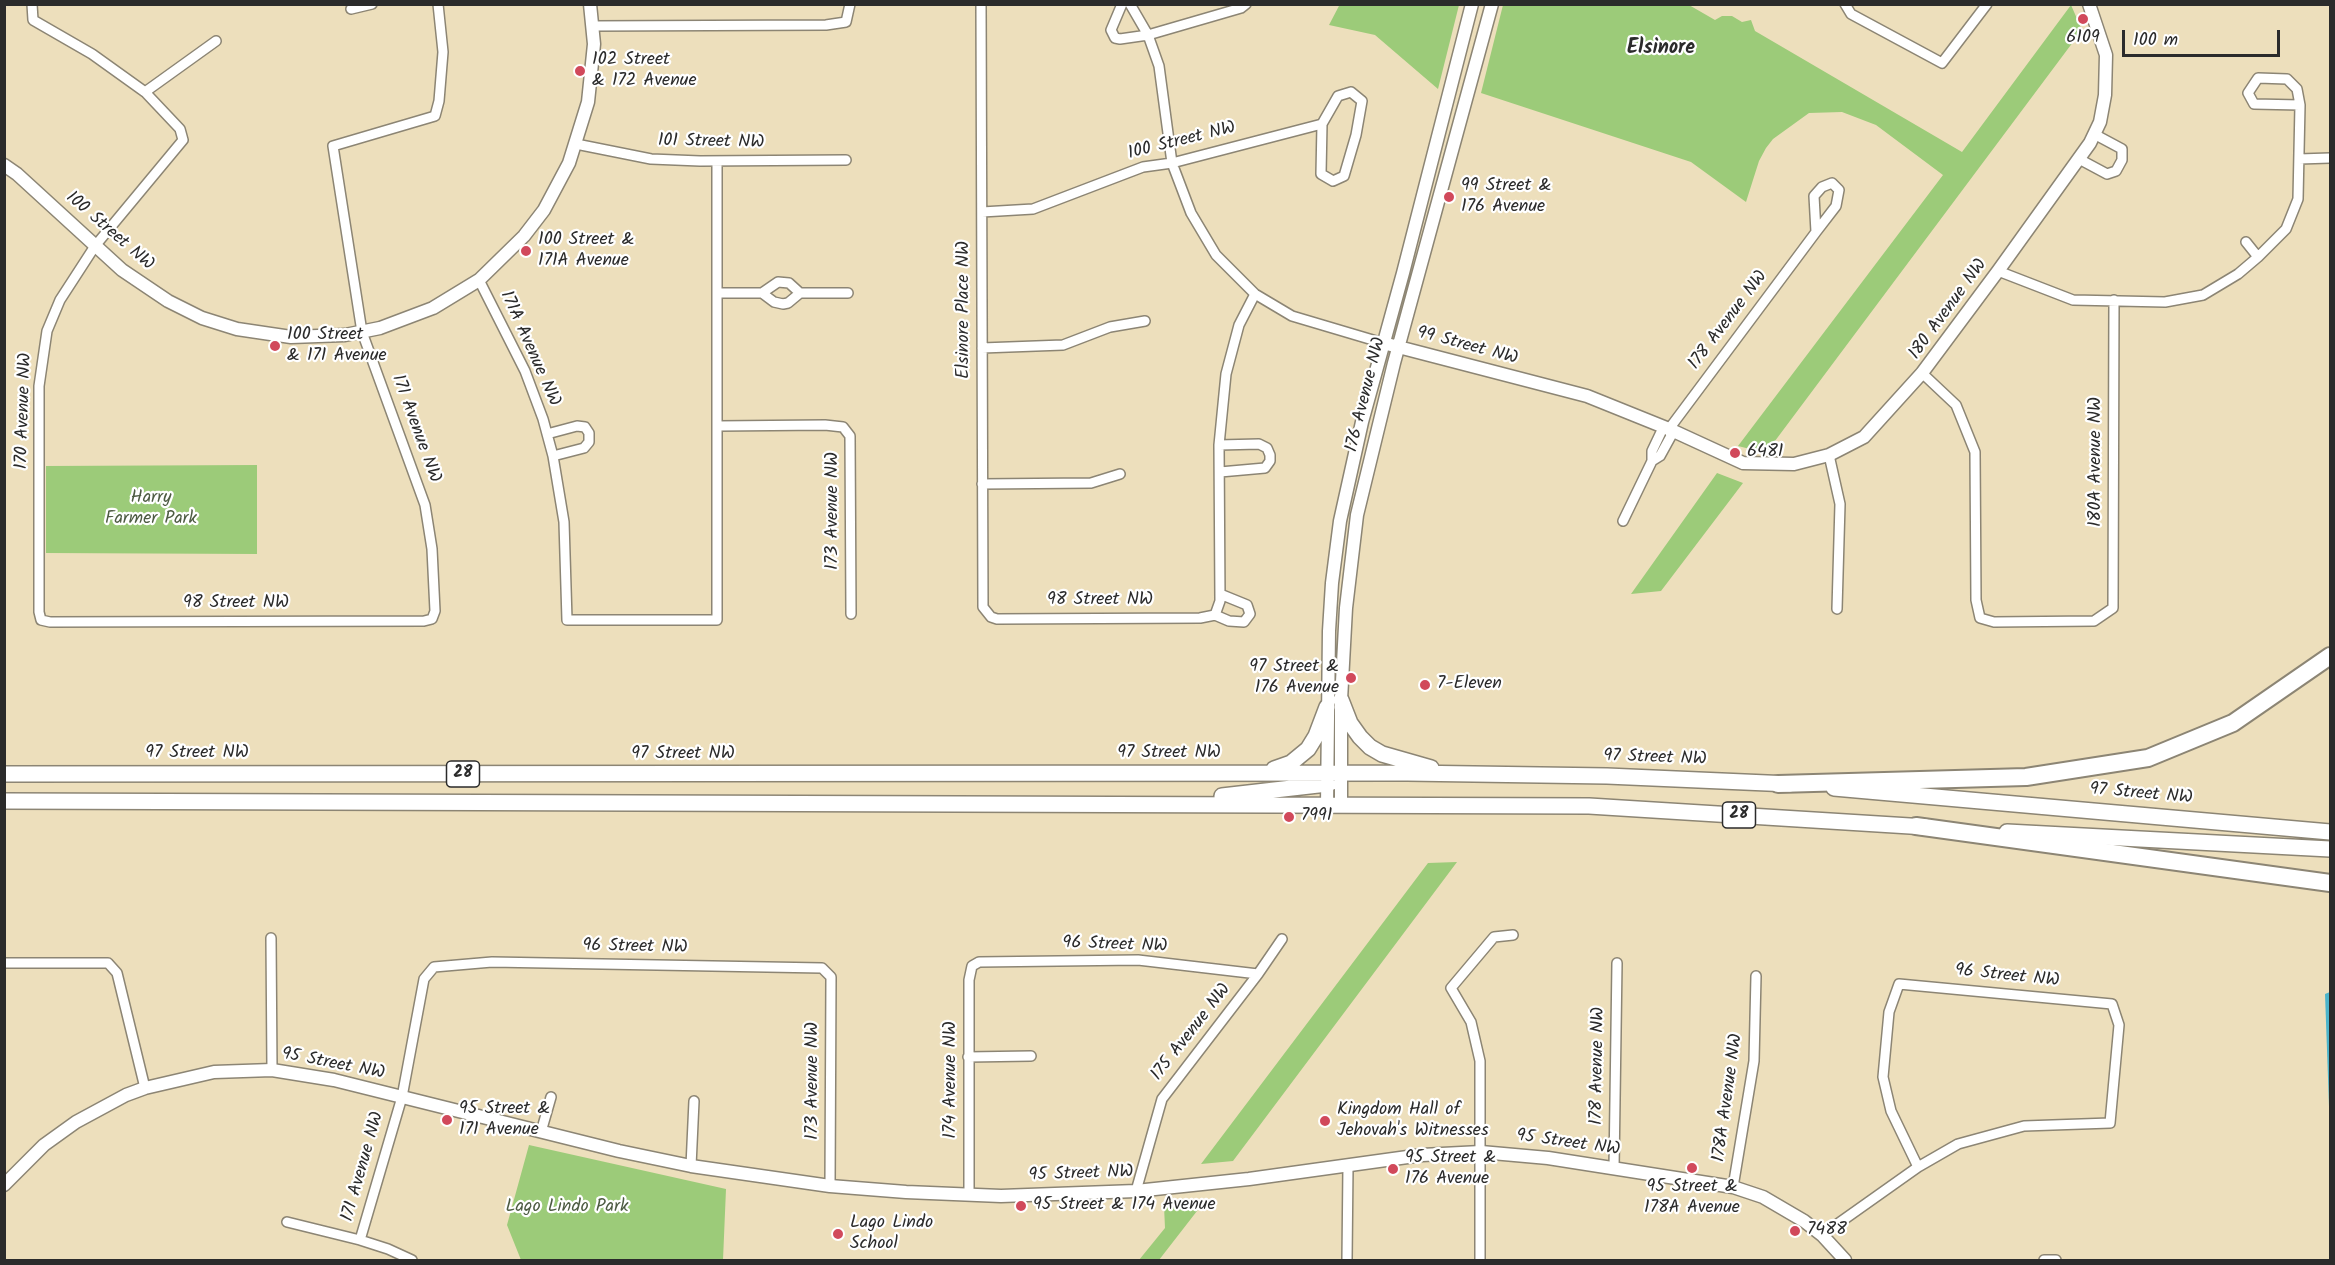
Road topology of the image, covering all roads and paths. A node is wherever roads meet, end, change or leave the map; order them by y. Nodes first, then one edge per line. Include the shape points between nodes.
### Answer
1 (32, 4) edge
2 (372, 4) edge
3 (438, 4) edge
4 (590, 4) edge
5 (850, 4) edge
6 (981, 4) edge
7 (1122, 4) edge
8 (1130, 4) edge
9 (1246, 4) edge
10 (1472, 4) edge
11 (1492, 4) edge
12 (1845, 4) edge
13 (1987, 4) edge
14 (2089, 4) edge
15 (351, 9) dead end
16 (593, 26) junction
17 (1148, 35) junction
18 (216, 40) dead end
19 (145, 92) junction
20 (2300, 105) junction
21 (1322, 124) junction
22 (2094, 134) junction
23 (576, 144) junction
24 (2331, 158) edge
25 (2079, 159) junction
26 (2299, 159) junction
27 (846, 160) dead end
28 (717, 161) junction
29 (1172, 164) junction
30 (4, 165) edge
31 (981, 212) junction
32 (1816, 232) junction
33 (2246, 242) dead end
34 (95, 246) junction
35 (2258, 257) junction
36 (1998, 272) junction
37 (479, 280) junction
38 (718, 293) junction
39 (762, 293) junction
40 (801, 293) junction
41 (848, 293) dead end
42 (1255, 294) junction
43 (2114, 300) junction
44 (1145, 321) dead end
45 (362, 332) junction
46 (1383, 343) junction
47 (1398, 347) junction
48 (982, 348) junction
49 (1922, 373) junction
50 (718, 426) junction
51 (1669, 429) junction
52 (547, 434) junction
53 (1219, 445) junction
54 (1829, 455) junction
55 (553, 456) junction
56 (1220, 472) junction
57 (1120, 474) dead end
58 (982, 484) junction
59 (1623, 521) dead end
60 (1220, 594) junction
61 (1837, 609) dead end
62 (987, 613) joint
63 (851, 614) dead end
64 (1215, 615) junction
65 (432, 619) joint
66 (41, 620) joint
67 (1994, 622) joint
68 (2331, 656) edge
69 (1334, 704) junction
70 (1266, 773) junction
71 (4, 774) edge
72 (1454, 774) junction
73 (1332, 777) junction
74 (1778, 783) junction
75 (4, 801) edge
76 (1147, 804) junction
77 (1334, 805) junction
78 (1916, 826) junction
79 (2331, 831) edge
80 (2331, 849) edge
81 (2331, 883) edge
82 (1513, 935) dead end
83 (271, 938) dead end
84 (1282, 939) dead end
85 (4, 963) edge
86 (1617, 963) dead end
87 (972, 966) joint
88 (434, 967) joint
89 (1258, 974) junction
90 (1756, 976) dead end
91 (831, 977) joint
92 (1031, 1056) dead end
93 (968, 1057) junction
94 (272, 1070) junction
95 (145, 1088) junction
96 (402, 1097) junction
97 (551, 1097) dead end
98 (694, 1101) dead end
99 (541, 1132) junction
100 (1481, 1152) junction
101 (691, 1166) junction
102 (1348, 1166) junction
103 (1918, 1167) junction
104 (1614, 1168) junction
105 (4, 1185) edge
106 (830, 1186) junction
107 (1733, 1187) junction
108 (1136, 1191) junction
109 (969, 1195) junction
110 (287, 1222) dead end
111 (1822, 1235) junction
112 (360, 1240) junction
113 (412, 1260) edge
114 (1347, 1260) edge
115 (1480, 1260) edge
116 (1845, 1260) edge
117 (2044, 1260) edge
118 (2056, 1260) edge

1 - 19 street via 33,21 92,54
2 - 15 street
3 - 45 street, 171 Avenue NW via 443,60 435,116 333,146
4 - 16 street, 100 Street NW
5 - 16 street via 846,22 826,25
6 - 31 street, Elsinore Place NW
7 - 17 street via 1111,30 1115,38
8 - 17 street
9 - 17 street
10 - 46 street, 176 Avenue NW
11 - 47 street, 176 Avenue NW
12 - 13 street via 1851,14 1942,63
14 - 22 street, 180 Avenue NW via 2106,55 2105,95
16 - 23 street, 100 Street NW via 591,81
17 - 29 street via 1159,66
18 - 19 street
19 - 34 street, 170 Avenue NW via 180,129 183,140
20 - 20 street via 2297,89 2287,79 2258,78 2248,93 2254,104
20 - 26 street
21 - 21 street via 1321,174 1333,181 1344,176 1362,101 1351,92 1338,96
21 - 29 street, 100 Street NW
22 - 25 street, 180 Avenue NW
22 - 25 street via 2122,149 2116,171 2107,174
23 - 28 street, 101 Street NW via 651,159
23 - 37 street, 100 Street NW via 553,195 524,236
24 - 26 street
25 - 36 street, 180 Avenue NW
26 - 35 street via 2298,199 2286,229
27 - 28 street, 101 Street NW
28 - 38 street
29 - 31 street, 100 Street NW via 1143,167 1033,209
29 - 42 street, 99 Street NW via 1191,213 1216,255
30 - 34 street, 100 Street NW
31 - 48 street, Elsinore Place NW
32 - 32 street, 178 Avenue NW via 1836,206 1839,190 1832,183 1814,196
32 - 51 street, 178 Avenue NW
33 - 35 street
34 - 45 street, 100 Street NW via 152,291 219,324 291,337
34 - 66 street, 170 Avenue NW via 60,300 46,331 41,357
35 - 43 street via 2203,295 2165,302
36 - 43 street via 2073,300
36 - 49 street, 180 Avenue NW
37 - 45 street, 100 Street NW via 416,316
37 - 52 street, 171A Avenue NW via 525,371
38 - 39 street
38 - 50 street
39 - 40 street via 783,304
39 - 40 street via 774,283 783,282
40 - 41 street
42 - 46 street, 99 Street NW via 1292,316
42 - 53 street via 1239,325 1226,374
43 - 67 street, 180A Avenue NW via 2113,608 2094,621
44 - 48 street via 1110,327 1063,345
45 - 65 street, 171 Avenue NW via 424,505 432,549
46 - 47 street, 99 Street NW
46 - 69 street, 176 Avenue NW via 1340,520 1330,610
47 - 51 street, 99 Street NW via 1587,396
47 - 69 street, 176 Avenue NW via 1362,489
48 - 58 street, Elsinore Place NW
49 - 54 street, 99 Street NW via 1864,437
49 - 67 street, 180 Avenue NW via 1956,405 1975,452 1976,600 1980,618
50 - 55 street, 171A Avenue NW via 717,620 567,620 564,522
50 - 63 street, 173 Avenue NW via 825,425 843,427 850,436
51 - 54 street, 99 Street NW via 1743,463 1794,465
51 - 59 street via 1671,436 1660,456 1652,461
52 - 55 street, 171A Avenue NW
52 - 55 street, 171A Avenue NW via 577,426 590,434 590,442 584,448
53 - 56 street
53 - 56 street via 1259,444 1270,455 1265,468
54 - 61 street via 1840,504
56 - 60 street
57 - 58 street via 1091,483
58 - 62 street, Elsinore Place NW via 982,596
60 - 64 street
60 - 64 street via 1247,605 1250,614 1244,622
62 - 64 street, 98 Street NW via 998,619
65 - 66 street, 98 Street NW
68 - 74 highway via 2233,723 2148,758 2026,777
69 - 70 main road via 1308,749 1291,763
69 - 72 main road via 1360,737 1382,754
69 - 73 street, 176 Avenue NW
70 - 71 main road, 97 Street NW / 28
70 - 73 main road, 97 Street NW
72 - 73 main road, 97 Street NW
72 - 74 main road, 97 Street NW / 28
73 - 76 main road
73 - 77 street, 176 Avenue NW
74 - 79 main road, 97 Street NW
75 - 76 main road, 28
76 - 77 main road, 28
77 - 78 main road, 28 via 1589,806
78 - 80 main road, 28
78 - 81 highway
82 - 100 street via 1494,937 1450,988 1471,1022 1480,1061
83 - 94 street
84 - 89 street, 175 Avenue NW
85 - 95 street via 108,963 117,973
86 - 104 street, 178 Avenue NW
87 - 89 street, 96 Street NW via 979,962 1138,960
87 - 93 street, 174 Avenue NW
88 - 91 street, 96 Street NW via 492,962 822,968
88 - 96 street, 171 Avenue NW via 424,978
89 - 108 street, 175 Avenue NW via 1162,1099
90 - 107 street, 178A Avenue NW via 1754,1061
91 - 106 street, 173 Avenue NW
92 - 93 street
93 - 109 street, 174 Avenue NW
94 - 95 street, 95 Street NW via 214,1072
94 - 96 street, 95 Street NW
95 - 105 street, 95 Street NW via 76,1122 44,1145
96 - 99 street, 95 Street NW
96 - 112 street, 171 Avenue NW
97 - 99 street
98 - 101 street
99 - 101 street, 95 Street NW
100 - 102 street, 95 Street NW via 1422,1155
100 - 104 street, 95 Street NW
100 - 115 street
101 - 106 street, 95 Street NW
102 - 108 street, 95 Street NW
102 - 114 street
103 - 103 street, 96 Street NW via 1891,1111 1883,1077 1889,1012 1899,984 2112,1004 2119,1024 2110,1122 2024,1126 1958,1144
103 - 111 street
104 - 107 street, 95 Street NW
106 - 109 street, 95 Street NW
107 - 111 street, 95 Street NW via 1785,1208
108 - 109 street, 95 Street NW
110 - 112 street
111 - 116 street, 95 Street NW
112 - 113 street
117 - 118 street

